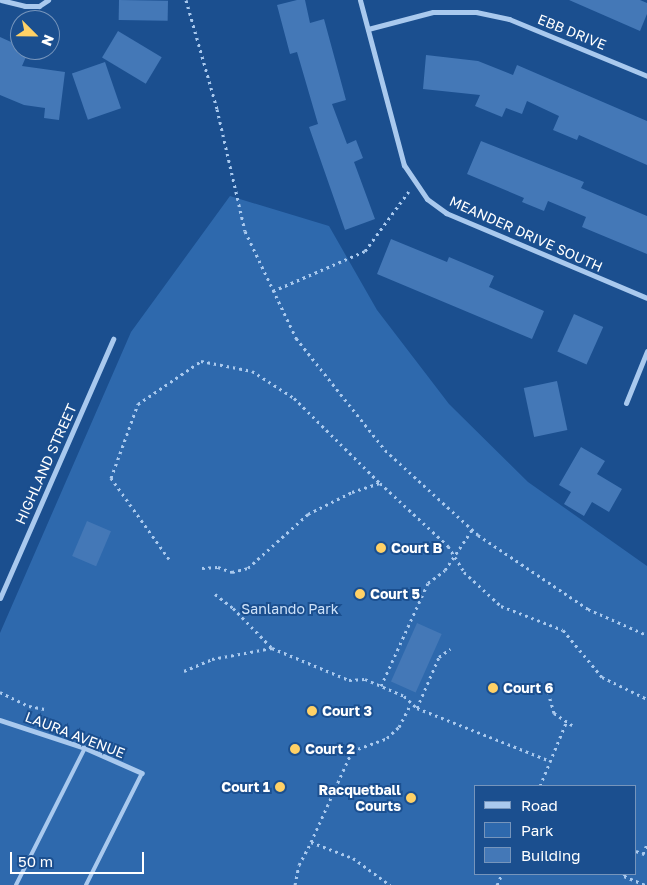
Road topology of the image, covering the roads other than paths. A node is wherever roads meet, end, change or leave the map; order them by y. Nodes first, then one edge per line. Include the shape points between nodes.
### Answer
1 (1, 0) edge
2 (48, 0) edge
3 (360, 0) edge
4 (368, 29) junction
5 (647, 76) edge
6 (647, 298) edge
7 (113, 339) dead end
8 (647, 352) edge
9 (626, 403) dead end
10 (0, 598) edge
11 (0, 720) edge
12 (85, 748) junction
13 (142, 773) joint
14 (16, 885) edge
15 (86, 885) edge

1 - 2 street via 39,6
3 - 4 street, MEANDER DRIVE SOUTH
4 - 5 street, EBB DRIVE via 433,12 476,12 509,19
4 - 6 street, MEANDER DRIVE SOUTH via 404,165 427,200 446,213
7 - 10 street, HIGHLAND STREET
8 - 9 street
11 - 12 street, LAURA AVENUE
12 - 13 street, LAURA AVENUE
12 - 14 lane
13 - 15 lane

